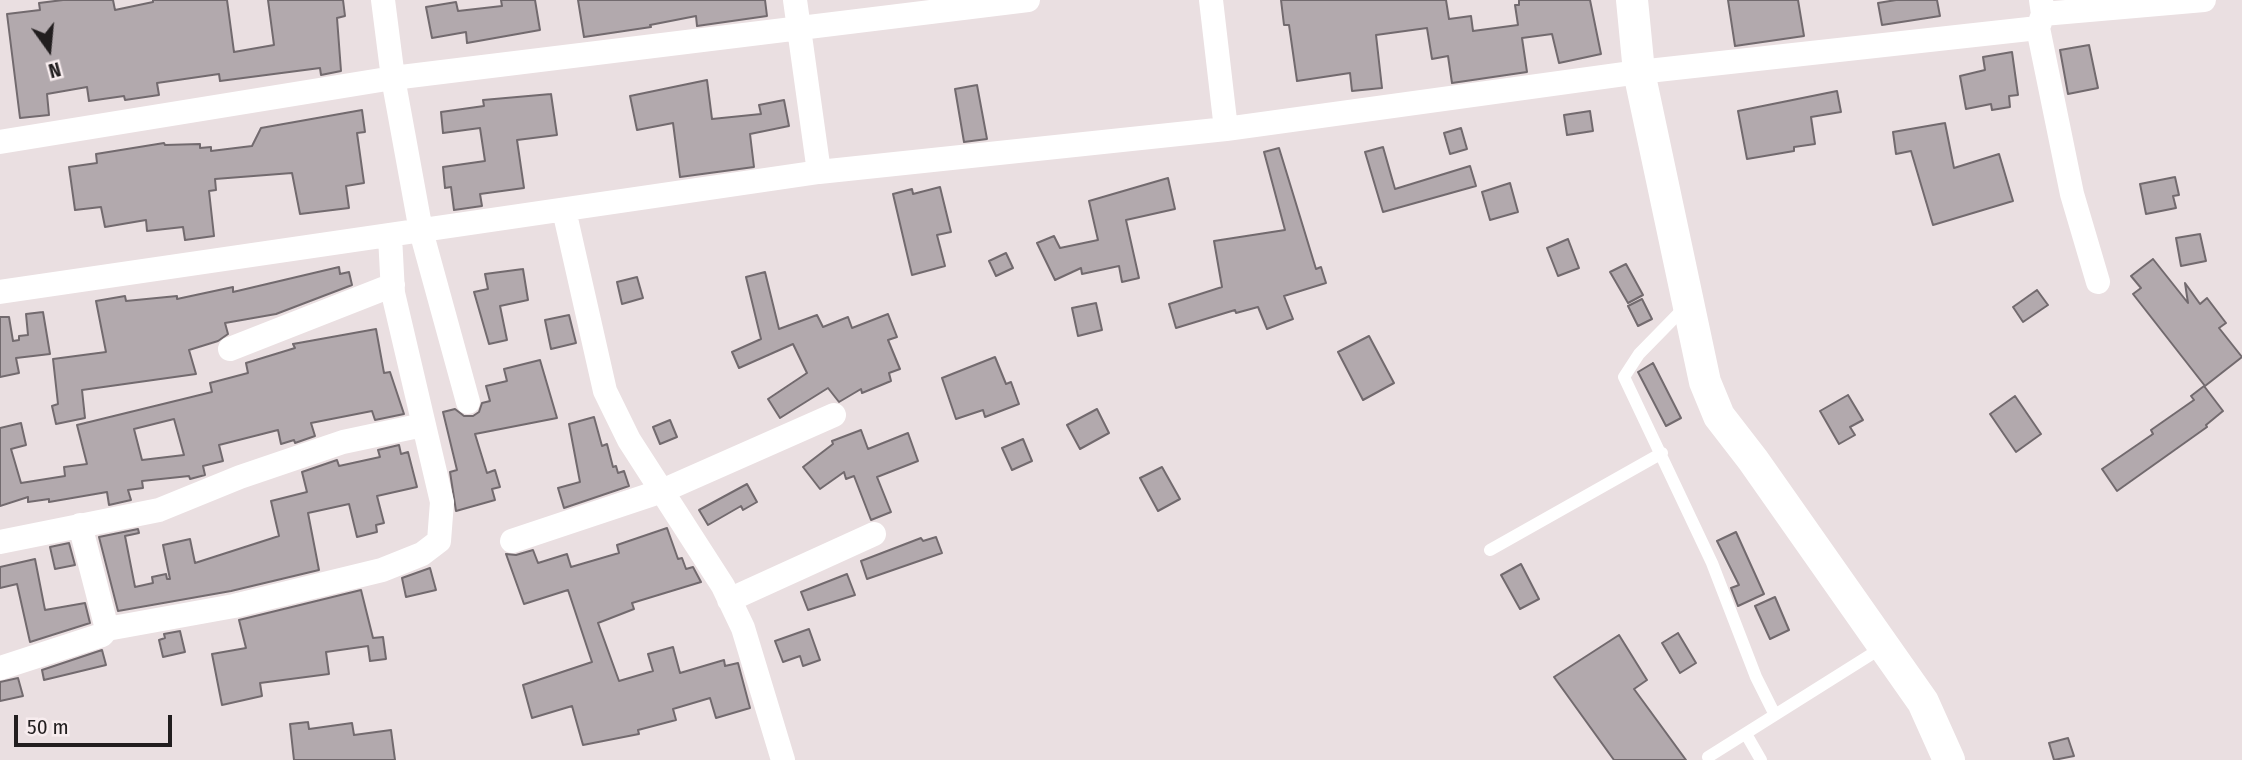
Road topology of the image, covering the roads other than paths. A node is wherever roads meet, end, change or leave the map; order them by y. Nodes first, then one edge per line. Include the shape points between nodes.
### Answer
1 (383, 0) edge
2 (795, 0) edge
3 (1028, 0) edge
4 (1210, 0) edge
5 (1632, 0) edge
6 (2204, 0) edge
7 (2040, 14) edge
8 (798, 26) junction
9 (1639, 72) junction
10 (393, 78) junction
11 (1226, 129) junction
12 (0, 142) edge
13 (819, 172) junction
14 (564, 210) junction
15 (421, 231) junction
16 (390, 236) junction
17 (2098, 282) dead end
18 (393, 285) junction
19 (0, 292) edge
20 (1686, 306) junction
21 (230, 349) dead end
22 (468, 401) dead end
23 (834, 415) dead end
24 (423, 425) junction
25 (1662, 453) junction
26 (662, 491) junction
27 (80, 525) junction
28 (874, 534) dead end
29 (512, 541) dead end
30 (0, 542) edge
31 (1490, 550) dead end
32 (729, 600) junction
33 (107, 629) junction
34 (1884, 647) junction
35 (0, 668) edge
36 (1775, 715) junction
37 (1746, 734) junction
38 (1708, 757) dead end
39 (783, 760) edge
40 (1761, 760) edge
41 (1949, 760) edge

1 - 10 street
2 - 8 street
3 - 8 street
4 - 11 street
5 - 9 street
6 - 7 street
7 - 9 street
7 - 17 street via 2072,194
8 - 10 street
8 - 13 street
9 - 11 street
9 - 20 street
10 - 12 street
10 - 15 street
11 - 13 street
13 - 14 street
14 - 15 street
14 - 26 street via 605,391
15 - 16 street
15 - 22 street
16 - 18 street
16 - 19 street
18 - 21 street
18 - 24 street
20 - 25 lane via 1639,354 1625,377
20 - 34 street via 1705,382 1719,416
23 - 26 street
24 - 27 street via 343,442 159,510
24 - 33 street via 442,502 442,529 433,547 382,570 234,606
25 - 31 lane
25 - 36 lane
26 - 29 street
26 - 32 street
27 - 30 street
27 - 33 street
28 - 32 street
32 - 39 street via 743,628
33 - 35 street via 102,635
34 - 36 lane
34 - 41 street via 1923,702
36 - 37 lane
37 - 38 lane
37 - 40 lane

